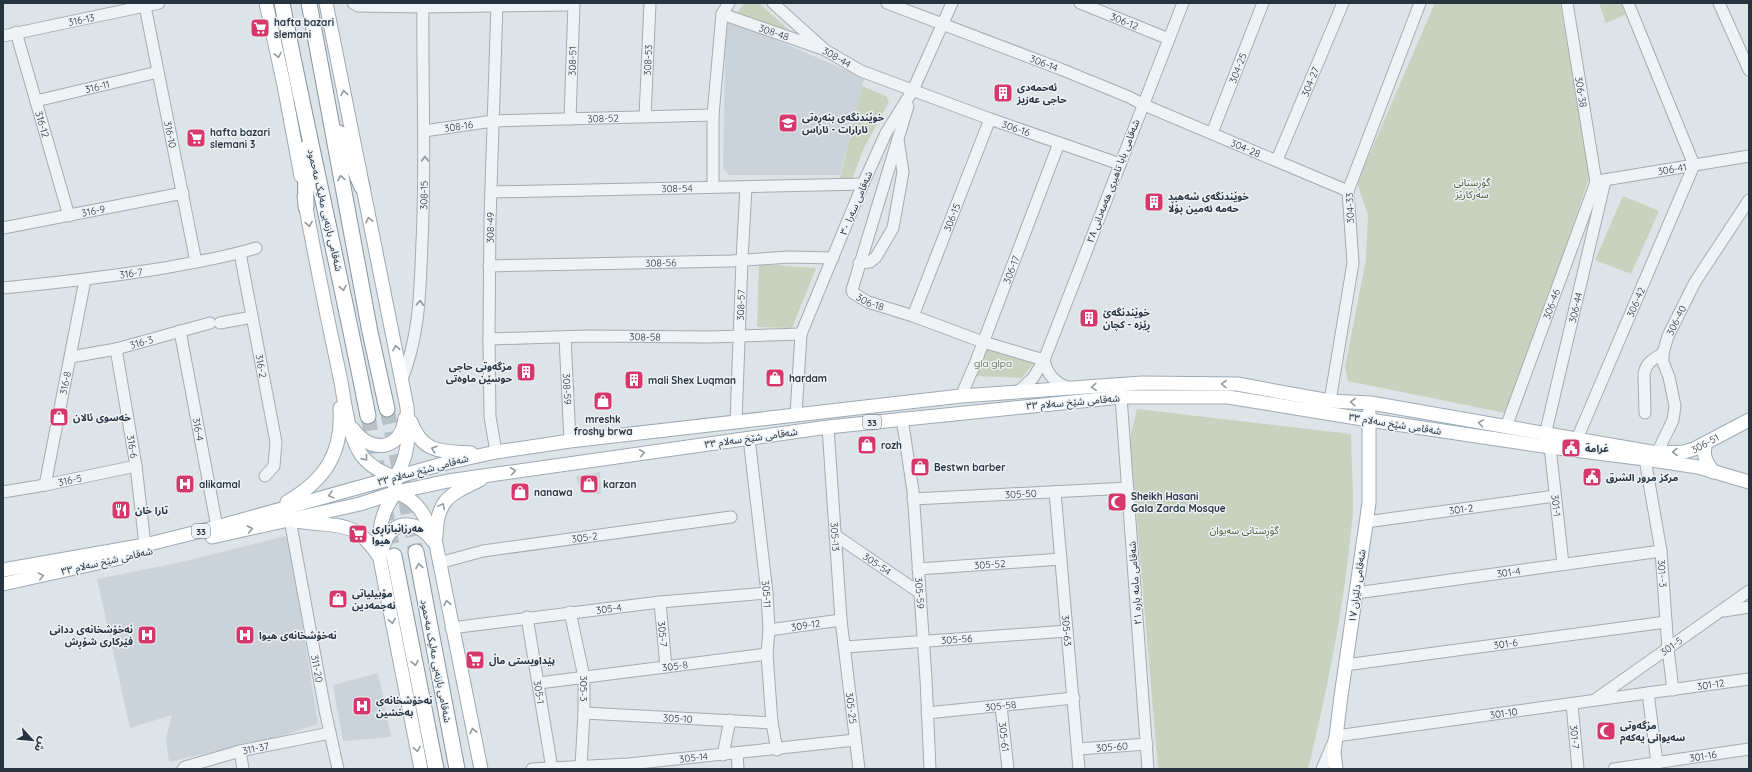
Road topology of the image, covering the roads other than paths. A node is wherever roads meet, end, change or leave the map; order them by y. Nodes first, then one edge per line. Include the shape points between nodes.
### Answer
1 (159, 3) edge
2 (266, 3) edge
3 (282, 3) edge
4 (326, 3) edge
5 (353, 3) edge
6 (650, 3) edge
7 (729, 3) edge
8 (773, 3) edge
9 (887, 3) edge
10 (952, 3) edge
11 (1080, 3) edge
12 (1183, 3) edge
13 (1263, 3) edge
14 (1343, 3) edge
15 (1420, 3) edge
16 (1566, 3) edge
17 (1628, 3) edge
18 (1718, 3) edge
19 (497, 4) edge
20 (574, 4) edge
21 (423, 5) edge
22 (145, 6) junction
23 (310, 6) edge
24 (118, 7) edge
25 (722, 14) junction
26 (942, 25) junction
27 (16, 32) junction
28 (3, 36) edge
29 (1169, 39) junction
30 (825, 50) junction
31 (1749, 70) edge
32 (158, 72) junction
33 (913, 90) junction
34 (36, 101) junction
35 (1144, 104) junction
36 (329, 110) junction
37 (713, 115) junction
38 (645, 117) junction
39 (304, 118) junction
40 (570, 119) junction
41 (990, 119) junction
42 (493, 122) junction
43 (424, 131) junction
44 (1212, 133) junction
45 (898, 138) junction
46 (1059, 143) junction
47 (1749, 156) edge
48 (1277, 160) junction
49 (1120, 164) junction
50 (1694, 165) junction
51 (1600, 181) junction
52 (863, 184) junction
53 (713, 186) junction
54 (362, 187) junction
55 (746, 187) junction
56 (1348, 191) junction
57 (490, 192) junction
58 (183, 193) junction
59 (1749, 200) edge
60 (306, 207) junction
61 (69, 216) junction
62 (3, 228) edge
63 (256, 248) dead end
64 (240, 253) junction
65 (833, 258) junction
66 (742, 260) junction
67 (196, 262) junction
68 (859, 263) junction
69 (490, 266) junction
70 (85, 280) junction
71 (3, 288) edge
72 (913, 316) junction
73 (252, 317) junction
74 (180, 331) junction
75 (801, 334) junction
76 (740, 336) junction
77 (565, 337) junction
78 (489, 339) junction
79 (983, 342) junction
80 (116, 349) junction
81 (1663, 353) junction
82 (71, 357) junction
83 (1044, 360) junction
84 (336, 362) junction
85 (401, 382) junction
86 (1070, 388) junction
87 (1018, 392) junction
88 (967, 395) junction
89 (947, 397) junction
90 (1121, 397) junction
91 (1330, 401) junction
92 (1371, 403) junction
93 (406, 407) junction
94 (386, 409) tunnel mouth
95 (974, 411) junction
96 (1645, 413) dead end
97 (796, 414) junction
98 (946, 414) junction
99 (368, 416) tunnel mouth
100 (902, 418) junction
101 (1368, 420) junction
102 (1749, 420) edge
103 (349, 422) junction
104 (736, 422) junction
105 (828, 427) junction
106 (1506, 427) junction
107 (1545, 434) junction
108 (749, 438) junction
109 (1577, 439) junction
110 (570, 440) junction
111 (1706, 443) junction
112 (1550, 447) junction
113 (1604, 449) junction
114 (492, 453) junction
115 (1651, 456) junction
116 (136, 466) junction
117 (1713, 472) junction
118 (490, 475) junction
119 (265, 476) dead end
120 (402, 479) junction
121 (448, 481) junction
122 (1749, 482) edge
123 (45, 485) junction
124 (356, 488) junction
125 (1128, 488) junction
126 (391, 491) junction
127 (3, 492) edge
128 (1055, 492) junction
129 (1555, 496) junction
130 (913, 499) junction
131 (268, 512) junction
132 (731, 518) dead end
133 (290, 520) junction
134 (1366, 522) junction
135 (217, 527) junction
136 (835, 535) junction
137 (436, 544) junction
138 (145, 545) junction
139 (1661, 551) junction
140 (416, 552) tunnel mouth
141 (387, 558) junction
142 (1061, 560) junction
143 (439, 563) junction
144 (1563, 564) junction
145 (3, 570) edge
146 (918, 570) junction
147 (3, 584) edge
148 (1749, 591) edge
149 (767, 593) junction
150 (920, 593) junction
151 (1356, 593) junction
152 (660, 602) junction
153 (1749, 607) edge
154 (1721, 611) junction
155 (570, 612) junction
156 (527, 617) junction
157 (841, 620) junction
158 (1666, 622) junction
159 (451, 628) junction
160 (769, 630) junction
161 (1068, 631) junction
162 (923, 642) junction
163 (845, 647) junction
164 (1668, 649) junction
165 (767, 654) junction
166 (1345, 665) junction
167 (666, 666) junction
168 (584, 677) junction
169 (1749, 678) edge
170 (538, 683) junction
171 (1672, 690) junction
172 (1648, 693) junction
173 (1074, 698) junction
174 (1593, 701) junction
175 (1572, 704) junction
176 (1001, 706) junction
177 (584, 713) junction
178 (927, 713) junction
179 (730, 720) junction
180 (772, 723) junction
181 (330, 733) junction
182 (1336, 736) junction
183 (855, 740) junction
184 (1147, 744) junction
185 (1078, 749) junction
186 (1749, 749) edge
187 (777, 750) junction
188 (240, 751) junction
189 (737, 753) junction
190 (723, 754) junction
191 (581, 766) junction
192 (1655, 766) edge
193 (184, 768) edge
194 (552, 768) edge
195 (244, 769) edge
196 (338, 769) edge
197 (421, 769) edge
198 (436, 769) edge
199 (457, 769) edge
200 (480, 769) edge
201 (532, 769) edge
202 (738, 769) edge
203 (859, 769) edge
204 (930, 769) edge
205 (1008, 769) edge
206 (1079, 769) edge
207 (1148, 769) edge
208 (1322, 769) edge
209 (1336, 769) edge
210 (1578, 769) edge
211 (1614, 769) edge

1 - 22 street, 316-13
2 -> 60 main road
3 - 39 highway, شەقامی بازنەیی مەلیک مەحمود
54 -> 4 main road
5 - 21 street via 358,6
6 - 38 street, 308-53
7 - 25 street
8 - 30 street, 308-44
9 - 26 street, 306-14
10 - 26 street, شەقامی سەرا ٣٠
11 - 29 street, 306-12
12 - 29 street, شەقامی بابا تاهیری هەمەدانی ٢٨
13 - 44 street, 304-25
14 - 48 street, 304-27
15 - 56 street, 304-33
16 - 51 street, 306-38
17 - 50 street
18 - 31 street
19 - 20 street
19 - 21 street
19 - 42 street, 308-49
20 - 40 street, 308-51
21 - 43 street, 308-15
22 - 24 street, 316-13
22 - 32 street, 316-10
23 - 36 highway, شەقامی بازنەیی مەلیک مەحمود
24 - 27 street, 316-13
25 - 30 street, 308-48
25 - 37 street
26 - 33 street, شەقامی سەرا ٣٠
26 - 35 street, 306-14 via 1058,68
27 - 28 street, 316-13
27 - 34 street, 316-12
29 - 35 street, شەقامی بابا تاهیری هەمەدانی ٢٨
30 - 33 street, 308-44 via 861,71
32 - 34 street, 316-11
32 - 58 street, 316-10
33 - 41 street, 306-16
33 - 45 street, 306-18
33 - 52 street, شەقامی سەرا ٣٠ via 886,133
34 - 61 street, 316-12
35 - 44 street, 304-28
35 - 49 street, شەقامی بابا تاهیری هەمەدانی ٢٨
36 - 54 highway
94 -> 36 highway, شەقامی بازنەیی مەلیک مەحمود
37 - 38 street, 308-52
37 - 53 street
38 - 40 street, 308-52
39 - 60 highway
39 -> 99 highway, شەقامی بازنەیی مەلیک مەحمود via 339,270
40 - 42 street, 308-52
41 - 46 street, 306-16
41 - 72 street, 306-15
42 - 43 street, 308-16
42 - 57 street, 308-49
85 -> 43 street, 308-15 via 414,342 419,315
44 - 48 street, 304-28
45 - 68 street, 306-18
45 - 68 street via 903,172 893,228 876,257 870,262
46 - 49 street, 306-16
46 - 79 street, 306-17
47 - 50 street, 306-41
48 - 56 street, 304-28
49 - 83 street, شەقامی بابا تاهیری هەمەدانی ٢٨
50 - 51 street, 306-41
50 - 109 street, 306-42
51 - 106 street, 306-46
51 - 107 street, 306-44
52 - 55 street, 308-54
52 - 65 street, شەقامی سەرا ٣٠
53 - 55 street, 308-54
53 - 57 street, 308-54
85 -> 54 main road
55 - 66 street, 308-57
56 - 91 street, 304-33 via 1353,263
57 - 69 street, 308-49
58 - 61 street, 316-9
58 - 67 street, 316-10
59 - 81 street, 306-40 via 1695,282 1668,336
60 -> 84 main road
61 - 62 street, 316-9
63 - 64 street, 316-7
64 - 67 street, 316-7
64 - 73 street, 316-2
65 - 66 street, 308-56
65 - 75 street, شەقامی سەرا ٣٠
66 - 69 street, 308-56
66 - 76 street, 308-57
67 - 70 street, 316-7
68 - 72 street, 306-18 via 853,293 868,302
69 - 78 street, 308-49
70 - 71 street, 316-7
70 - 82 street, 316-8
72 - 79 street, 306-18
73 - 74 street, 316-3
73 - 119 street, 316-2 via 276,442 274,466
74 - 80 street, 316-3
74 - 135 street, 316-4
75 - 76 street, 308-58
75 - 97 street, شەقامی سەرا ٣٠
76 - 77 street, 308-58
76 - 104 street, 308-57
77 - 78 street, 308-58
77 - 110 street, 308-59
78 - 114 street, 308-49
79 - 83 street, 306-18
79 - 88 street, 306-17
80 - 82 street, 316-3
80 - 116 street, 316-6
81 - 96 street via 1645,367
81 - 115 street, 306-40 via 1675,406 1673,420
82 - 123 street, 316-8
83 - 86 street via 1052,378
83 - 87 street, شەقامی بابا تاهیری هەمەدانی ٢٨ via 1033,378
84 - 103 main road
84 - 131 main road via 341,421 333,457 310,487
85 - 93 main road
86 - 87 main road, شەقامی شێخ سەلام ٣٣ / 33
91 -> 86 main road, شەقامی شێخ سەلام ٣٣ / 33 via 1236,384 1142,383
87 - 88 main road, شەقامی شێخ سەلام ٣٣ / 33
88 - 89 main road, شەقامی شێخ سەلام ٣٣ / 33
88 - 95 main road
89 - 97 main road, شەقامی شێخ سەلام ٣٣ / 33
89 - 98 main road via 951,406
90 - 95 main road, شەقامی شێخ سەلام ٣٣ / 33
90 - 101 main road, شەقامی شێخ سەلام ٣٣ / 33 via 1228,398
90 - 125 street, شەقامی مامە یارە ٢١
92 -> 91 main road, شەقامی شێخ سەلام ٣٣ / 33
92 - 101 main road, شەقامی دلێران ١٧
106 -> 92 main road, شەقامی شێخ سەلام ٣٣ / 33
93 - 103 main road via 400,435 387,445 377,446 366,442
114 -> 93 main road via 441,451 429,447 418,437
93 - 120 main road via 409,435
95 - 98 main road, شەقامی شێخ سەلام ٣٣ / 33
97 - 104 main road, شەقامی شێخ سەلام ٣٣ / 33
98 - 100 main road, شەقامی شێخ سەلام ٣٣ / 33
100 - 105 main road, شەقامی شێخ سەلام ٣٣ / 33
100 - 130 street, 305-59
101 - 112 main road, شەقامی شێخ سەلام ٣٣ / 33
101 - 134 main road, شەقامی دلێران ١٧ via 1369,502
102 - 111 main road, 306-51
103 -> 120 main road via 362,455 374,467
104 - 110 main road, شەقامی شێخ سەلام ٣٣ / 33
105 - 108 main road, شەقامی شێخ سەلام ٣٣ / 33
105 - 136 street, 305-13
106 - 107 main road, شەقامی شێخ سەلام ٣٣ / 33
107 - 109 main road, شەقامی شێخ سەلام ٣٣ / 33
118 -> 108 main road, شەقامی شێخ سەلام ٣٣ / 33
108 - 149 street, 305-11
109 - 113 main road, شەقامی شێخ سەلام ٣٣ / 33
110 - 114 main road, شەقامی شێخ سەلام ٣٣ / 33
111 -> 115 main road, 306-51 via 1684,452
111 - 117 main road via 1706,461
112 - 113 main road, شەقامی شێخ سەلام ٣٣ / 33
112 - 129 street, 301-1
113 - 115 main road, شەقامی شێخ سەلام ٣٣ / 33
114 - 120 main road, شەقامی شێخ سەلام ٣٣ / 33 via 446,463
115 - 117 main road, شەقامی شێخ سەلام ٣٣ / 33
115 - 139 street, 301--3
116 - 123 street, 316-5
116 - 138 street, 316-6
117 - 122 main road, شەقامی شێخ سەلام ٣٣ / 33
118 - 121 main road, شەقامی شێخ سەلام ٣٣ / 33
137 -> 118 main road via 437,520 446,499
120 - 121 main road via 423,483
120 - 124 main road, شەقامی شێخ سەلام ٣٣ / 33
120 - 126 main road
121 - 126 main road, شەقامی شێخ سەلام ٣٣ / 33
123 - 127 street, 316-5
124 - 126 main road, شەقامی شێخ سەلام ٣٣ / 33
124 -> 131 main road, شەقامی شێخ سەلام ٣٣ / 33
125 - 128 street, 305-50
125 - 184 street, شەقامی مامە یارە ٢١
126 - 133 main road, شەقامی شێخ سەلام ٣٣ / 33 via 360,504
126 - 137 main road, شەقامی شێخ سەلام ٣٣ / 33 via 420,508 428,521
126 - 141 main road via 380,523 379,541
128 - 130 street, 305-50
128 - 142 street, 305-63
129 - 134 street, 301-2
129 - 144 street, 301-1
130 - 146 street, 305-59
131 - 135 main road, شەقامی شێخ سەلام ٣٣ / 33
132 - 143 street, 305-2 via 483,552
133 - 141 main road via 352,529 365,537
147 -> 133 main road, شەقامی شێخ سەلام ٣٣ / 33
133 - 181 street, 311-20
134 - 151 main road, شەقامی دلێران ١٧
135 - 138 main road, شەقامی شێخ سەلام ٣٣ / 33
136 - 150 street, 305-54
136 - 157 street, 305-13
137 - 141 main road via 428,534 418,528 409,524 401,525 391,530 387,536 383,546
137 - 143 main road, شەقامی شێخ سەلام ٣٣ / 33
138 - 145 main road, شەقامی شێخ سەلام ٣٣ / 33
139 - 144 street, 301-4
139 - 158 street, 301--3
199 -> 140 highway, شەقامی بازنەیی مەلیک مەحمود
141 -> 197 main road
141 -> 198 highway
142 - 146 street, 305-52
142 - 161 street, 305-63
159 -> 143 main road, شەقامی شێخ سەلام ٣٣ / 33
144 - 151 street, 301-4
146 - 150 street, 305-59
148 - 154 street, 301-5
149 - 152 street, 305-4
149 - 160 street, 305-11
150 - 162 street, 305-59
151 - 166 main road, شەقامی دلێران ١٧
152 - 155 street, 305-4
152 - 167 street, 305-7
153 - 154 street
154 - 164 street, 301-5
155 - 156 street, 305-4
155 - 168 street, 305-3
156 - 159 street, 305-4
156 - 170 street, 305-1
157 - 160 street, 309-12
157 - 163 street, 305-13
158 - 164 street, 301--3
158 - 166 street, 301-6
200 -> 159 main road, شەقامی شێخ سەلام ٣٣ / 33
160 - 165 street, 305-11
161 - 162 street, 305-56
161 - 173 street, 305-63
162 - 163 street, 305-56
162 - 178 street, 305-59
163 - 183 street, 305-25
164 - 171 street, 301--3
164 - 174 street, 301-5
165 - 167 street, 305-8
165 - 180 street, 305-11
166 - 182 main road, شەقامی دلێران ١٧
167 - 168 street, 305-8
168 - 170 street, 305-8
168 - 177 street, 305-3
169 - 171 street, 301-12
170 - 194 street, 305-1
171 - 172 street, 301-10
172 - 174 street, 301-10
172 - 192 street
173 - 176 street, 305-58
173 - 185 street, 305-63
174 - 175 street, 301-10
175 - 182 street, 301-10
175 - 210 street, 301-7
176 - 178 street, 305-58
176 - 205 street, 305-61
177 - 179 street, 305-10
177 - 191 street, 305-3
178 - 204 street, 305-59
179 - 180 street, 305-10
179 - 190 street
180 - 187 street, 305-11
181 - 188 street, 311-37
181 - 196 street, 311-20
182 - 208 street
182 - 209 main road, شەقامی دلێران ١٧
183 - 187 street, 305-14
183 - 203 street, 305-25
184 - 185 street, 305-60
184 - 207 street, شەقامی مامە یارە ٢١
185 - 206 street, 305-63
186 - 192 street, 301-16
187 - 189 street, 305-14
188 - 193 street, 311-37
188 - 195 street
189 - 190 street, 305-14
189 - 202 street
190 - 191 street, 305-14 via 629,764
191 - 194 street, 305-14
192 - 211 street, 301-16
194 - 201 street, 305-14

